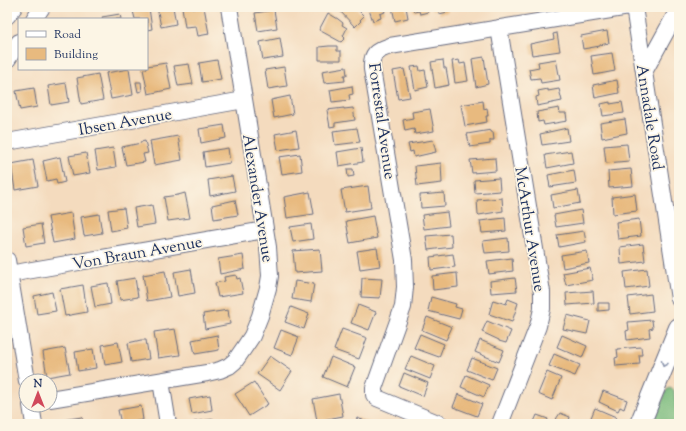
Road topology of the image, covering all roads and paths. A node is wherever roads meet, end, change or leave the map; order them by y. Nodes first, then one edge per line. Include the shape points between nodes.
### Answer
1 (14, 7) edge
2 (42, 7) edge
3 (229, 7) edge
4 (629, 7) edge
5 (634, 7) edge
6 (679, 8) edge
7 (7, 16) edge
8 (35, 18) edge
9 (499, 28) junction
10 (18, 44) edge
11 (7, 60) edge
12 (644, 72) junction
13 (244, 100) junction
14 (7, 142) edge
15 (672, 209) edge
16 (265, 230) junction
17 (8, 267) edge
18 (679, 299) edge
19 (679, 328) edge
20 (26, 373) edge
21 (161, 381) junction
22 (58, 398) edge
23 (32, 413) edge
24 (34, 424) edge
25 (168, 424) edge
26 (440, 424) edge
27 (500, 424) edge
28 (640, 424) edge

1 - 7 street
2 - 8 street
3 - 13 street, Alexander Avenue
4 - 9 street, Forrestal Avenue
5 - 12 street, Annadale Road
6 - 12 street
9 - 26 street, Forrestal Avenue via 390,46 379,50 372,62 404,260 406,287 404,307 374,388 374,395
9 - 27 street, McArthur Avenue via 542,292 538,326
10 - 11 street
12 - 15 street, Annadale Road
13 - 14 street, Ibsen Avenue
13 - 16 street, Alexander Avenue
15 - 18 street, Annadale Road
16 - 17 street, Von Braun Avenue
16 - 21 street, Alexander Avenue via 270,267 268,288 252,336 240,355 229,366 220,370
17 - 20 street
19 -> 28 main road
21 - 22 street, Alexander Avenue
21 - 25 street
23 - 24 street

